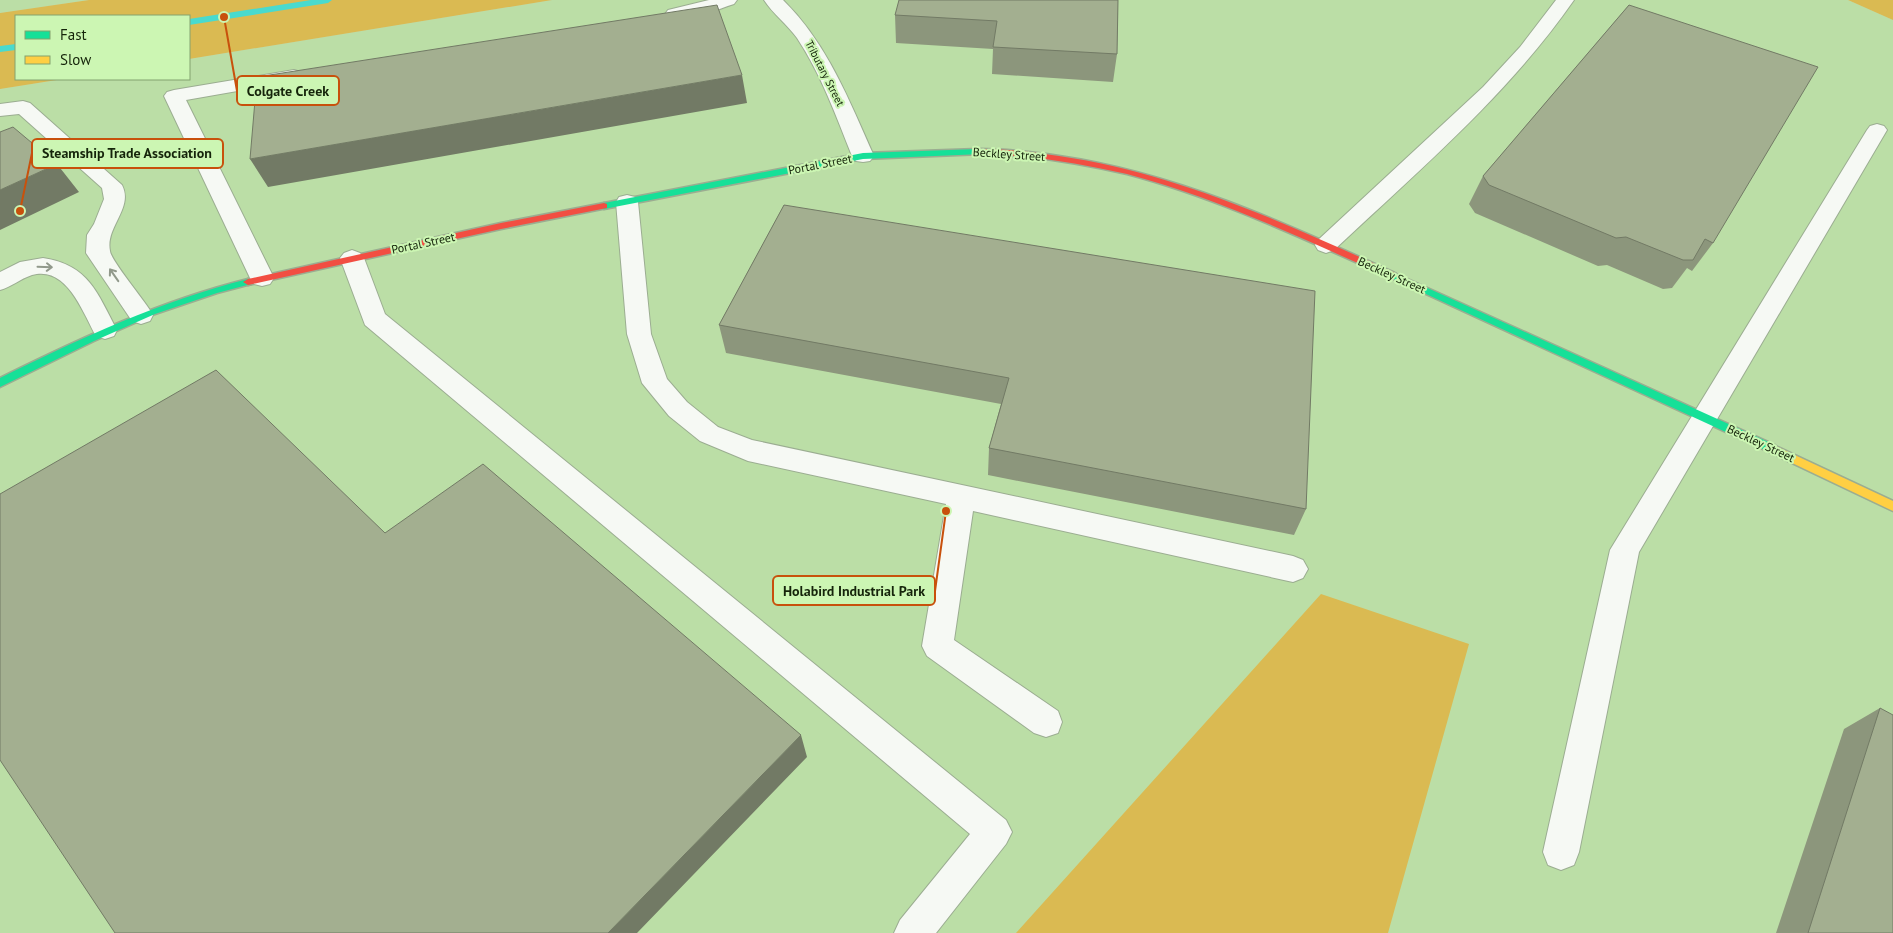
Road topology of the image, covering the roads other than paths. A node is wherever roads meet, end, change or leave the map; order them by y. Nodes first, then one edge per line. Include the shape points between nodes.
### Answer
1 (728, 0) edge
2 (773, 0) edge
3 (1565, 0) edge
4 (656, 17) edge
5 (312, 73) edge
6 (0, 110) edge
7 (1877, 130) dead end
8 (863, 156) junction
9 (627, 202) junction
10 (1326, 245) junction
11 (352, 258) junction
12 (262, 278) junction
13 (0, 282) edge
14 (141, 315) junction
15 (105, 330) junction
16 (0, 383) edge
17 (1705, 417) junction
18 (961, 496) junction
19 (1893, 506) edge
20 (1293, 568) dead end
21 (1046, 722) dead end
22 (1562, 852) dead end
23 (913, 933) edge

1 - 4 street
2 - 8 street, Tributary Street via 809,41 836,92
3 - 10 street via 1527,51 1490,91
5 - 12 street via 174,96
14 -> 6 street via 98,253 98,235 115,199 111,185 34,127 23,107
7 - 17 street
8 - 9 street, Portal Street
8 - 10 street, Beckley Street via 994,151 1073,159 1212,197
9 - 11 street, Portal Street
9 - 18 street via 638,334 655,383 678,408 709,434 748,450
10 - 17 street, Beckley Street
11 - 12 street, Portal Street
11 - 23 street via 374,319 994,832
12 - 14 street, Portal Street via 190,297
13 -> 15 street via 28,268 47,266 65,270 78,283
14 - 15 street, Portal Street
15 - 16 street, Portal Street
17 - 19 street, Beckley Street
17 - 22 street via 1626,550
18 - 20 street
18 - 21 street via 938,646

